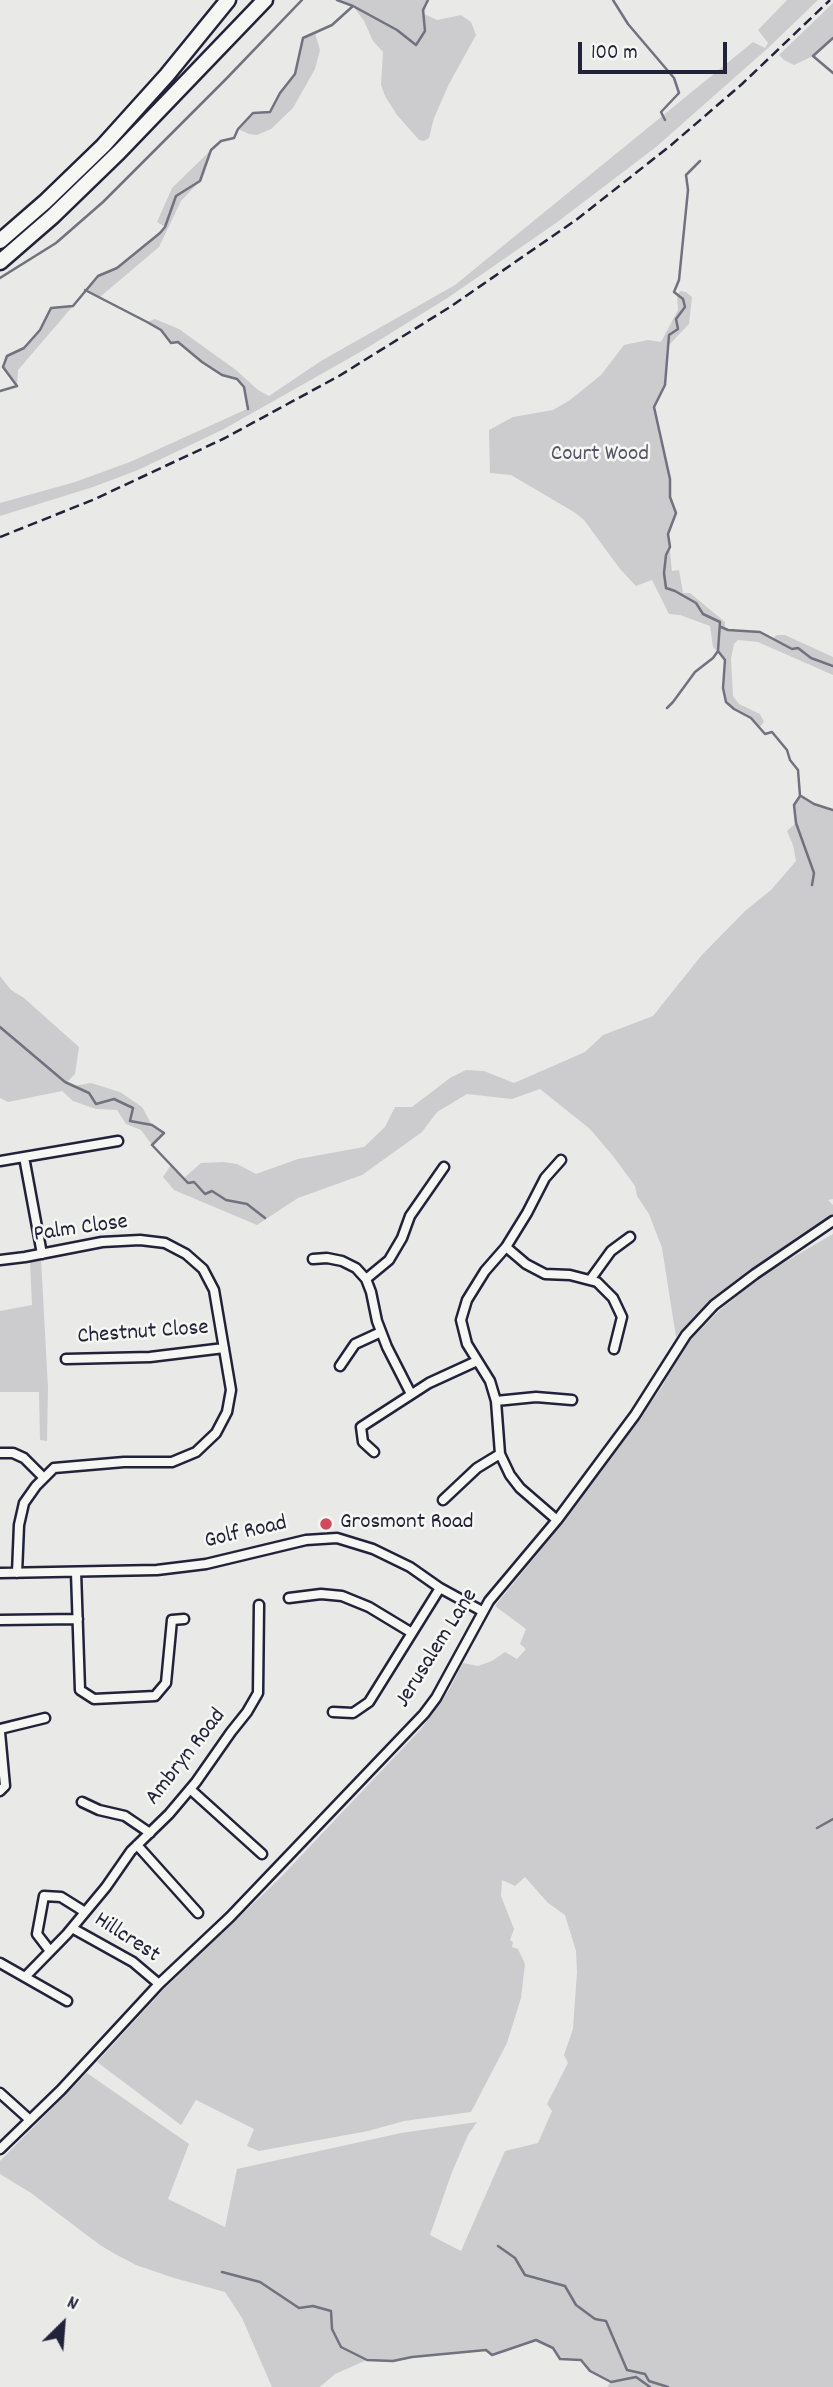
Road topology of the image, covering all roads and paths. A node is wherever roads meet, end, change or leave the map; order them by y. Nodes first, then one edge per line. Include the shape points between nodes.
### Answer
1 (228, 0) edge
2 (265, 0) edge
3 (0, 241) edge
4 (0, 262) edge
5 (118, 1141) dead end
6 (24, 1157) junction
7 (561, 1160) dead end
8 (0, 1161) edge
9 (444, 1167) dead end
10 (833, 1221) edge
11 (630, 1237) dead end
12 (506, 1247) junction
13 (42, 1254) junction
14 (313, 1259) dead end
15 (0, 1260) edge
16 (366, 1279) junction
17 (590, 1280) junction
18 (381, 1332) junction
19 (224, 1348) junction
20 (614, 1349) dead end
21 (66, 1359) dead end
22 (477, 1360) junction
23 (340, 1366) dead end
24 (411, 1394) junction
25 (572, 1400) dead end
26 (496, 1401) junction
27 (374, 1452) dead end
28 (0, 1453) edge
29 (500, 1454) junction
30 (44, 1478) junction
31 (443, 1500) dead end
32 (556, 1520) junction
33 (76, 1572) junction
34 (0, 1573) edge
35 (17, 1573) junction
36 (440, 1588) junction
37 (289, 1598) dead end
38 (259, 1605) dead end
39 (482, 1611) junction
40 (78, 1619) junction
41 (184, 1619) dead end
42 (0, 1620) edge
43 (412, 1633) junction
44 (333, 1712) dead end
45 (45, 1718) dead end
46 (0, 1730) edge
47 (190, 1789) junction
48 (0, 1791) edge
49 (82, 1802) dead end
50 (150, 1833) junction
51 (137, 1845) junction
52 (262, 1854) dead end
53 (85, 1912) junction
54 (198, 1913) dead end
55 (72, 1928) junction
56 (50, 1951) junction
57 (0, 1964) edge
58 (25, 1977) junction
59 (159, 1984) junction
60 (67, 2001) dead end
61 (0, 2094) edge
62 (30, 2120) junction
63 (0, 2150) edge

1 - 3 highway via 131,116
2 - 4 highway via 119,152
5 - 6 street
6 - 8 street
6 - 13 street
7 - 12 street via 545,1178
9 - 16 street via 410,1216 390,1260
10 - 32 street, Jerusalem Lane via 714,1305 686,1335 635,1415
11 - 17 street via 611,1251
12 - 17 street via 544,1274
12 - 22 street via 467,1300 461,1320
13 - 15 street, Palm Close
13 - 19 street, Palm Close via 102,1242 165,1243 203,1269 214,1290
14 - 16 street via 342,1261
16 - 18 street
17 - 20 street via 613,1298 622,1317
18 - 23 street via 355,1344
18 - 24 street
19 - 21 street, Chestnut Close via 150,1357
19 - 30 street, Palm Close via 231,1390 227,1412 216,1433 196,1452 172,1462 54,1468
22 - 24 street
22 - 26 street
24 - 27 street via 360,1427 363,1442
25 - 26 street
26 - 29 street
28 - 30 street via 24,1458
29 - 31 street via 477,1468
29 - 32 street via 520,1488
30 - 35 street via 24,1503
32 - 39 street, Jerusalem Lane
33 - 35 street, Golf Road
33 - 36 street, Golf Road via 206,1564 306,1539 337,1538 373,1549
33 - 40 street
34 - 35 street, Golf Road
36 - 39 street, Golf Road
36 - 43 street
37 - 43 street via 342,1596
38 - 47 street, Ambryn Road via 258,1693
39 - 59 street, Jerusalem Lane via 424,1714 230,1917
40 - 41 street via 80,1690 94,1699 155,1696 166,1683 172,1620
40 - 42 street
43 - 44 street via 369,1702 353,1713
45 - 46 street
46 - 48 street via 5,1786
47 - 50 street, Ambryn Road
47 - 52 street
49 - 50 street via 125,1816
50 - 51 street, Ambryn Road
51 - 53 street, Ambryn Road
51 - 54 street
53 - 55 street, Ambryn Road
53 - 56 street via 61,1897 44,1896 37,1934
55 - 56 street, Ambryn Road
55 - 59 street, Hillcrest via 133,1962
56 - 58 street, Ambryn Road
57 - 58 street
58 - 60 street
59 - 62 street, Jerusalem Lane
61 - 62 street
62 - 63 street, Jerusalem Lane

